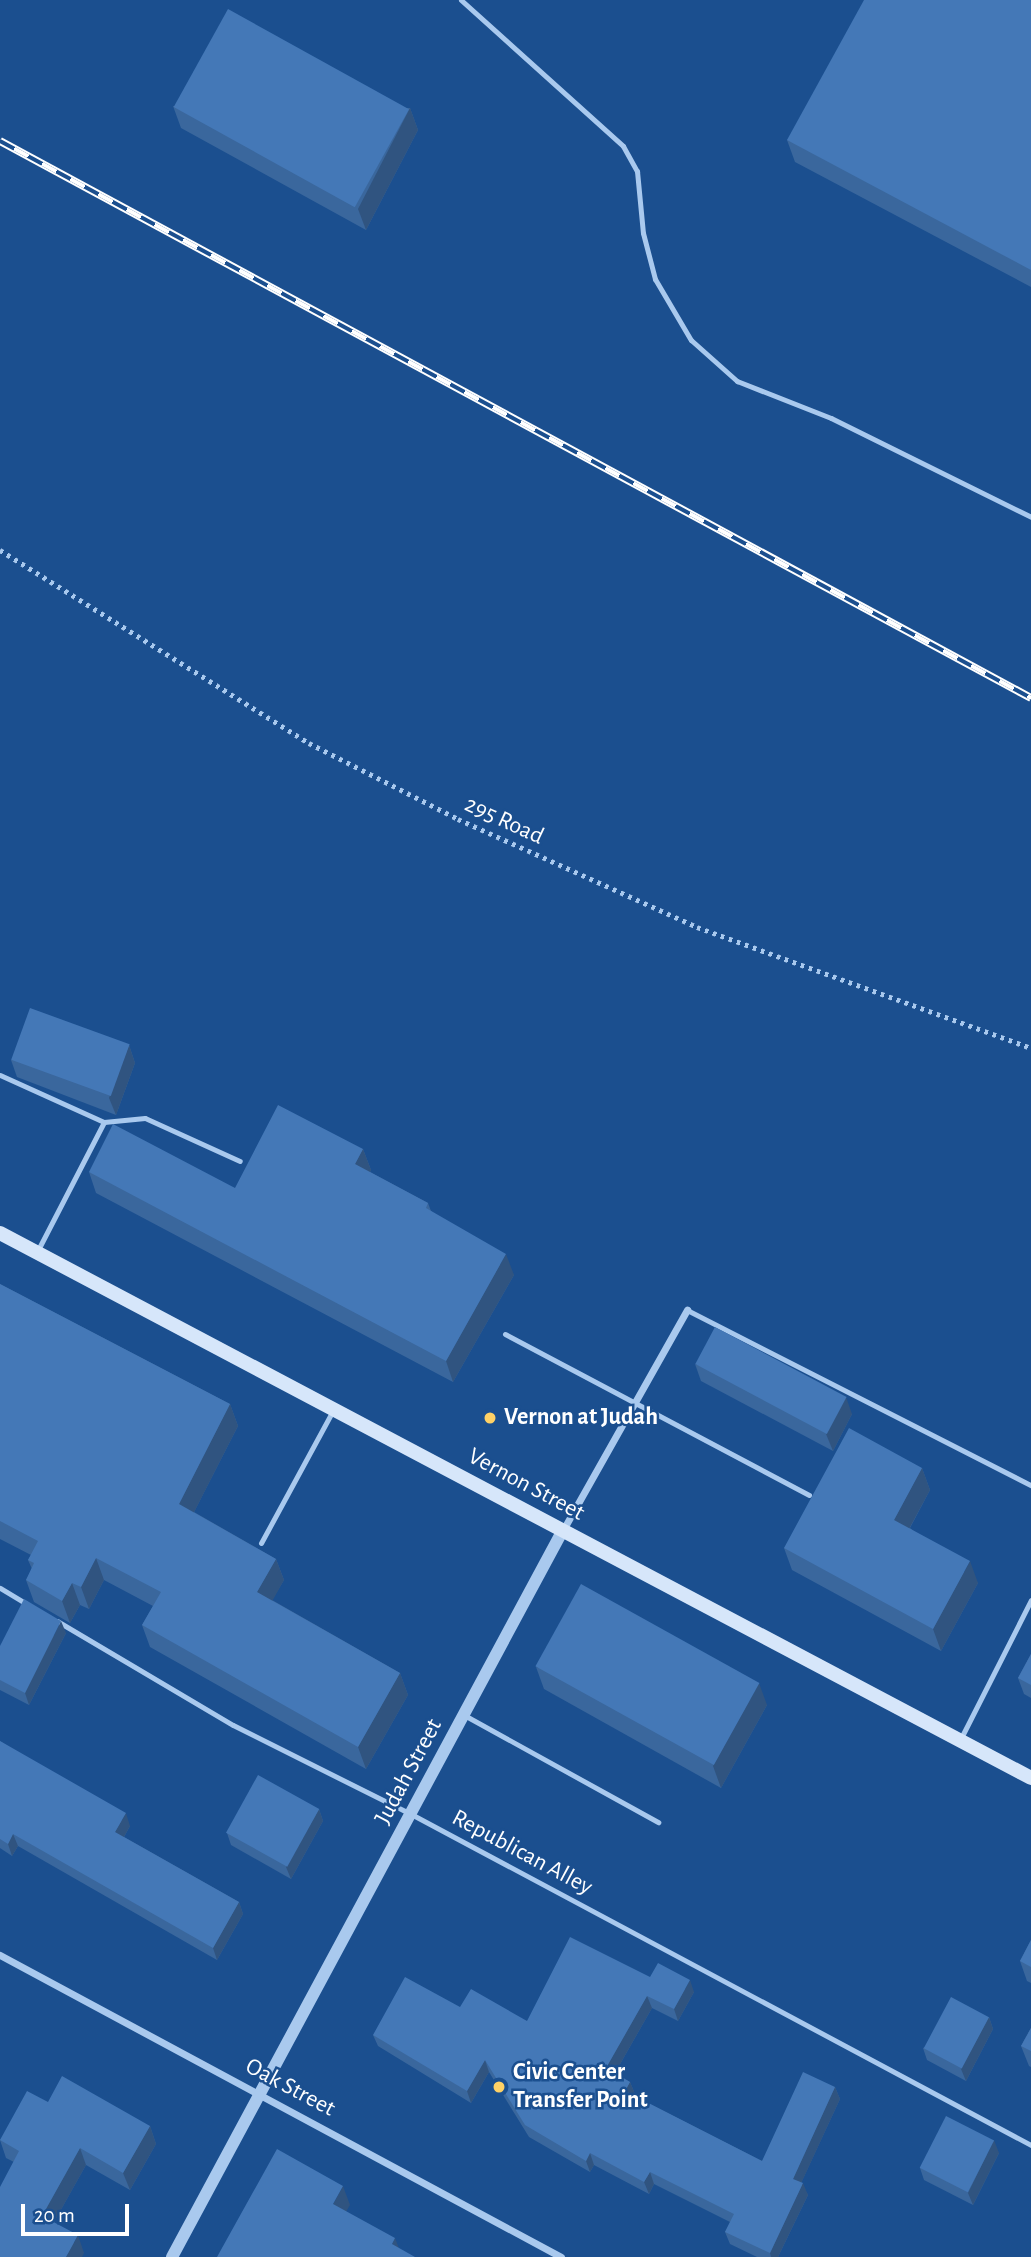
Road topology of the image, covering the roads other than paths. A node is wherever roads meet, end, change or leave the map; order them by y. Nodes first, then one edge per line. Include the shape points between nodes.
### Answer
1 (461, 0) edge
2 (1031, 517) edge
3 (0, 1075) edge
4 (104, 1122) junction
5 (240, 1161) dead end
6 (0, 1233) edge
7 (37, 1252) junction
8 (687, 1310) joint
9 (505, 1334) dead end
10 (634, 1405) junction
11 (333, 1409) junction
12 (1031, 1485) edge
13 (809, 1495) edge
14 (563, 1530) junction
15 (261, 1543) dead end
16 (0, 1588) edge
17 (1031, 1600) edge
18 (35, 1608) edge
19 (47, 1615) edge
20 (464, 1715) junction
21 (960, 1740) junction
22 (1031, 1778) edge
23 (411, 1814) junction
24 (658, 1822) dead end
25 (0, 1955) edge
26 (260, 2093) junction
27 (1031, 2145) edge
28 (172, 2257) edge
29 (561, 2257) edge

1 - 2 lane via 623,146 637,171 643,233 656,279 691,340 737,381 831,418
3 - 4 lane
4 - 5 lane via 145,1118
4 - 7 lane
6 - 7 main road, Vernon Street
7 - 11 main road, Vernon Street
8 - 10 street, Judah Street
8 - 12 lane
9 - 10 lane
10 - 13 lane
10 - 14 street, Judah Street
11 - 14 main road, Vernon Street
11 - 15 lane
14 - 20 street, Judah Street
14 - 21 main road, Vernon Street
16 - 18 lane
17 - 21 lane
19 - 23 lane, Republican Alley via 233,1724
20 - 23 street, Judah Street
20 - 24 lane
21 - 22 main road, Vernon Street
23 - 26 street, Judah Street
23 - 27 lane, Republican Alley
25 - 26 street, Oak Street
26 - 28 street, Judah Street
26 - 29 street, Oak Street

